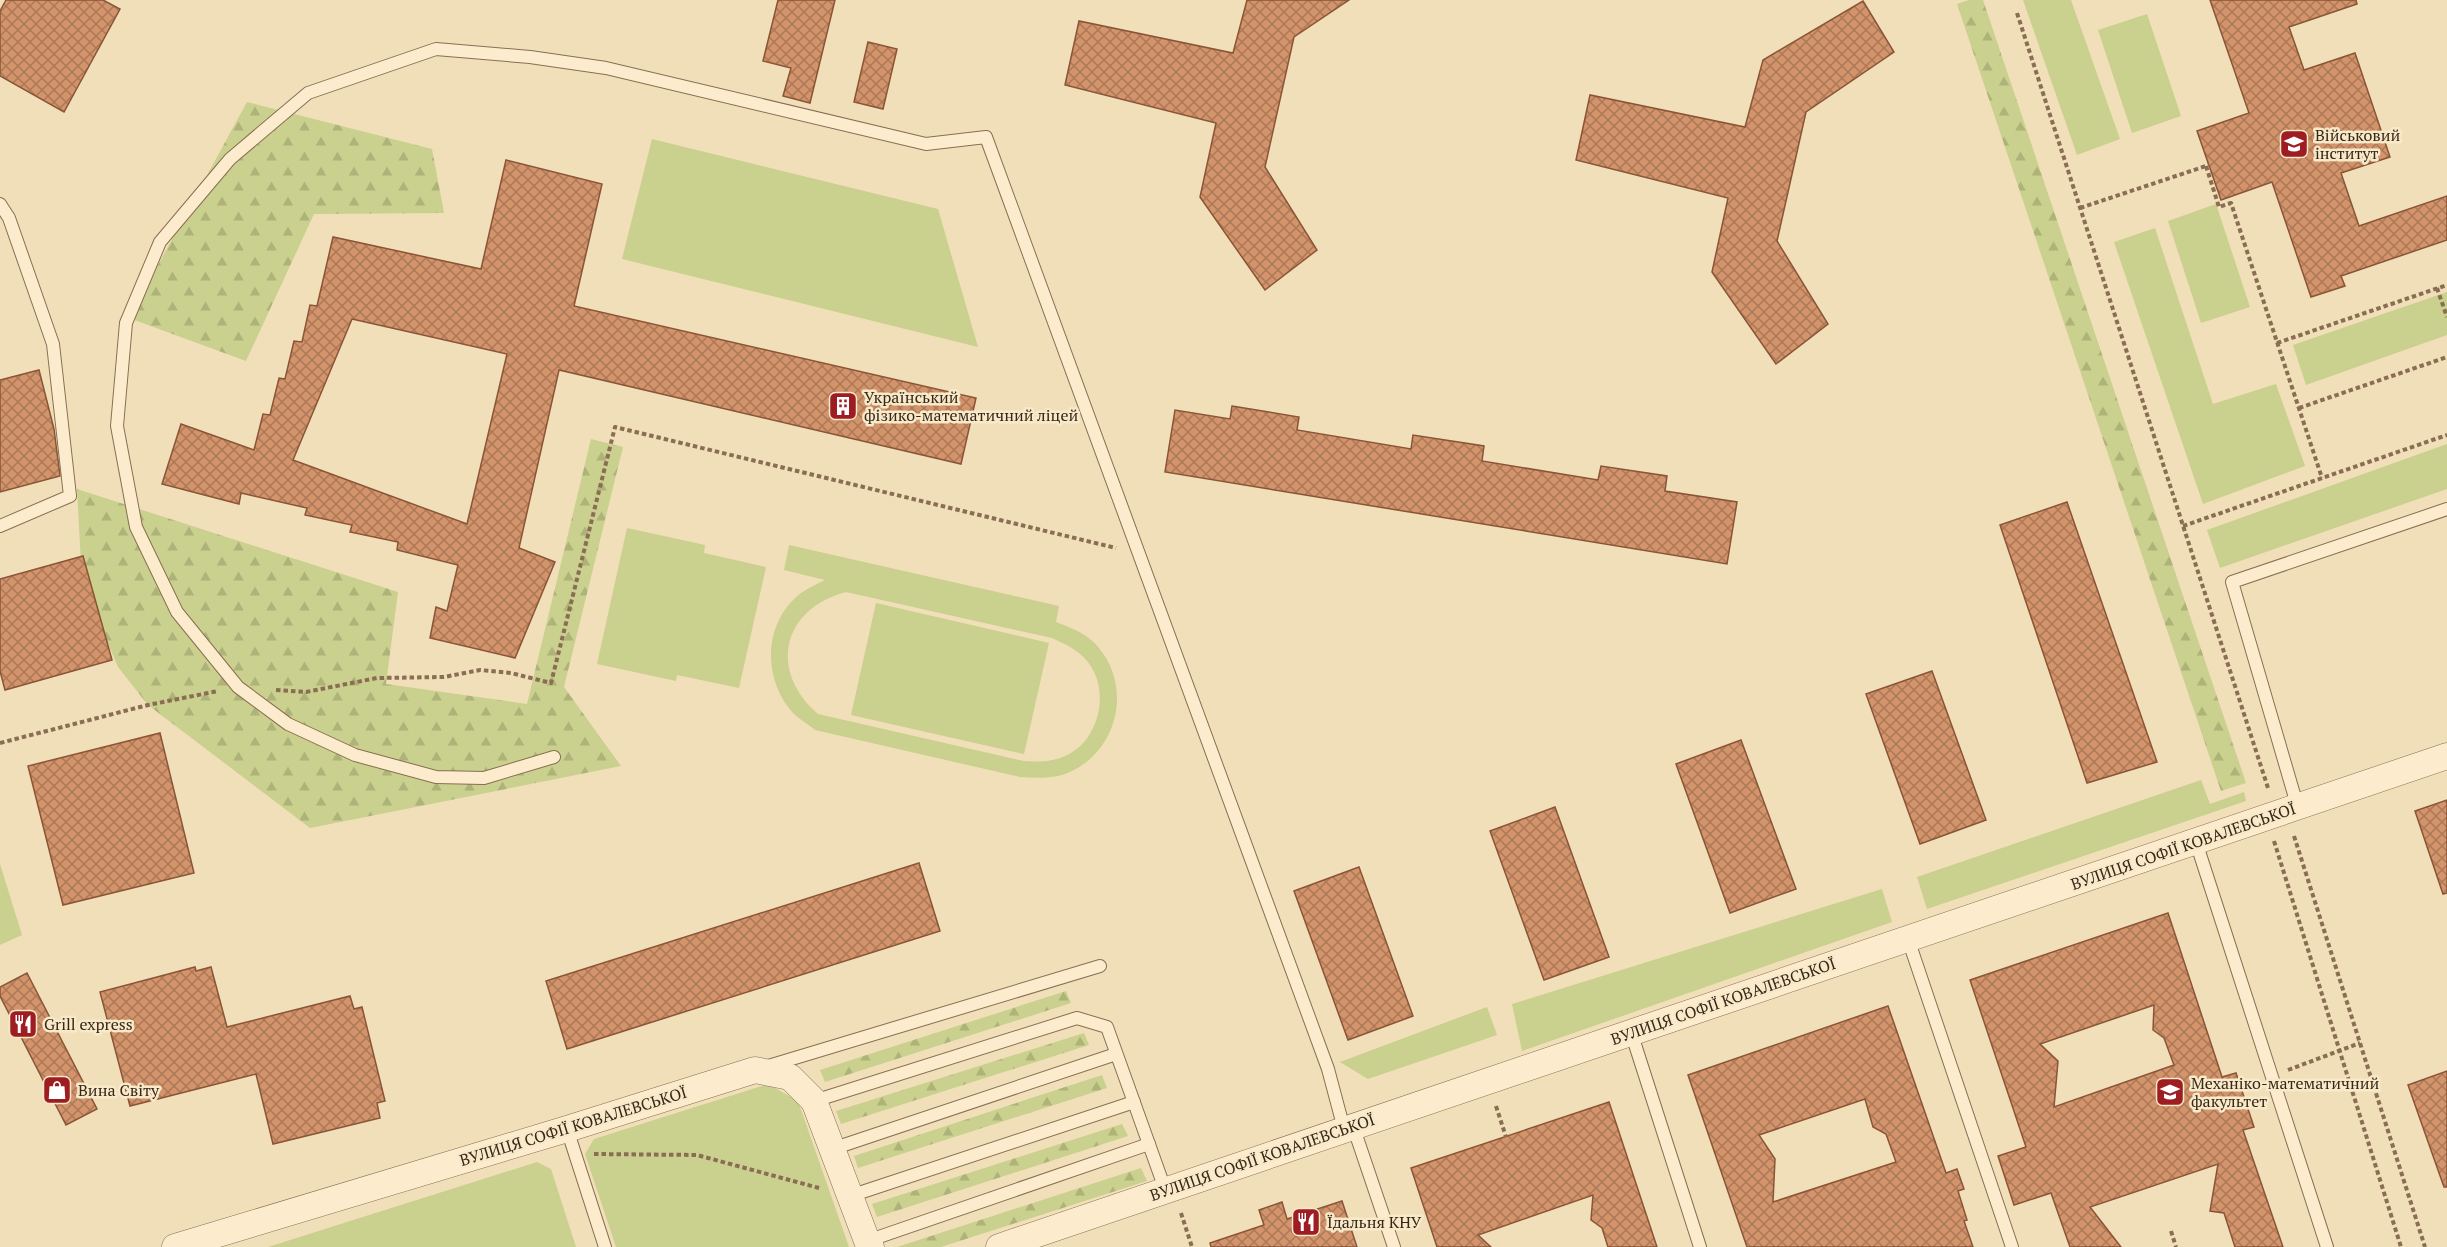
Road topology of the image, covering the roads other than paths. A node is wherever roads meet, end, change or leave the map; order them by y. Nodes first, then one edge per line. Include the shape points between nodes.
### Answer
1 (0, 204) edge
2 (2447, 509) edge
3 (0, 526) edge
4 (2447, 756) edge
5 (554, 758) dead end
6 (2285, 822) junction
7 (2196, 842) junction
8 (1908, 939) junction
9 (1100, 966) dead end
10 (1631, 1032) junction
11 (1116, 1054) junction
12 (755, 1070) junction
13 (814, 1101) junction
14 (1134, 1102) junction
15 (1349, 1127) junction
16 (570, 1140) junction
17 (1149, 1144) junction
18 (832, 1149) junction
19 (1165, 1189) junction
20 (838, 1193) junction
21 (869, 1244) edge
22 (175, 1247) edge
23 (604, 1247) edge
24 (999, 1247) edge
25 (1394, 1247) edge
26 (1700, 1247) edge
27 (2012, 1247) edge
28 (2327, 1247) edge

1 - 3 lane via 9,218 53,344 70,496
2 - 6 lane via 2232,582
4 - 6 street, ВУЛИЦЯ СОФІЇ КОВАЛЕВСЬКОЇ
5 - 15 lane via 484,778 436,777 346,750 288,724 238,687 177,612 136,527 117,426 126,323 160,242 230,159 308,93 435,49 606,68 926,144 986,137
6 - 7 street, ВУЛИЦЯ СОФІЇ КОВАЛЕВСЬКОЇ
7 - 8 street, ВУЛИЦЯ СОФІЇ КОВАЛЕВСЬКОЇ
7 - 28 lane
8 - 10 street, ВУЛИЦЯ СОФІЇ КОВАЛЕВСЬКОЇ
8 - 27 lane
9 - 12 lane
10 - 15 street, ВУЛИЦЯ СОФІЇ КОВАЛЕВСЬКОЇ
10 - 26 lane
11 - 13 lane via 1107,1027 1077,1018
11 - 14 lane
11 - 18 lane
12 - 13 street, ВУЛИЦЯ СОФІЇ КОВАЛЕВСЬКОЇ via 790,1077
12 - 16 street, ВУЛИЦЯ СОФІЇ КОВАЛЕВСЬКОЇ
13 - 18 street, ВУЛИЦЯ СОФІЇ КОВАЛЕВСЬКОЇ
14 - 17 lane
14 - 20 lane
15 - 19 street, ВУЛИЦЯ СОФІЇ КОВАЛЕВСЬКОЇ
15 - 25 lane
16 - 22 street, ВУЛИЦЯ СОФІЇ КОВАЛЕВСЬКОЇ
16 - 23 lane
17 - 19 lane
17 - 21 lane
18 - 20 street, ВУЛИЦЯ СОФІЇ КОВАЛЕВСЬКОЇ
19 - 24 street, ВУЛИЦЯ СОФІЇ КОВАЛЕВСЬКОЇ
20 - 21 street, ВУЛИЦЯ СОФІЇ КОВАЛЕВСЬКОЇ

